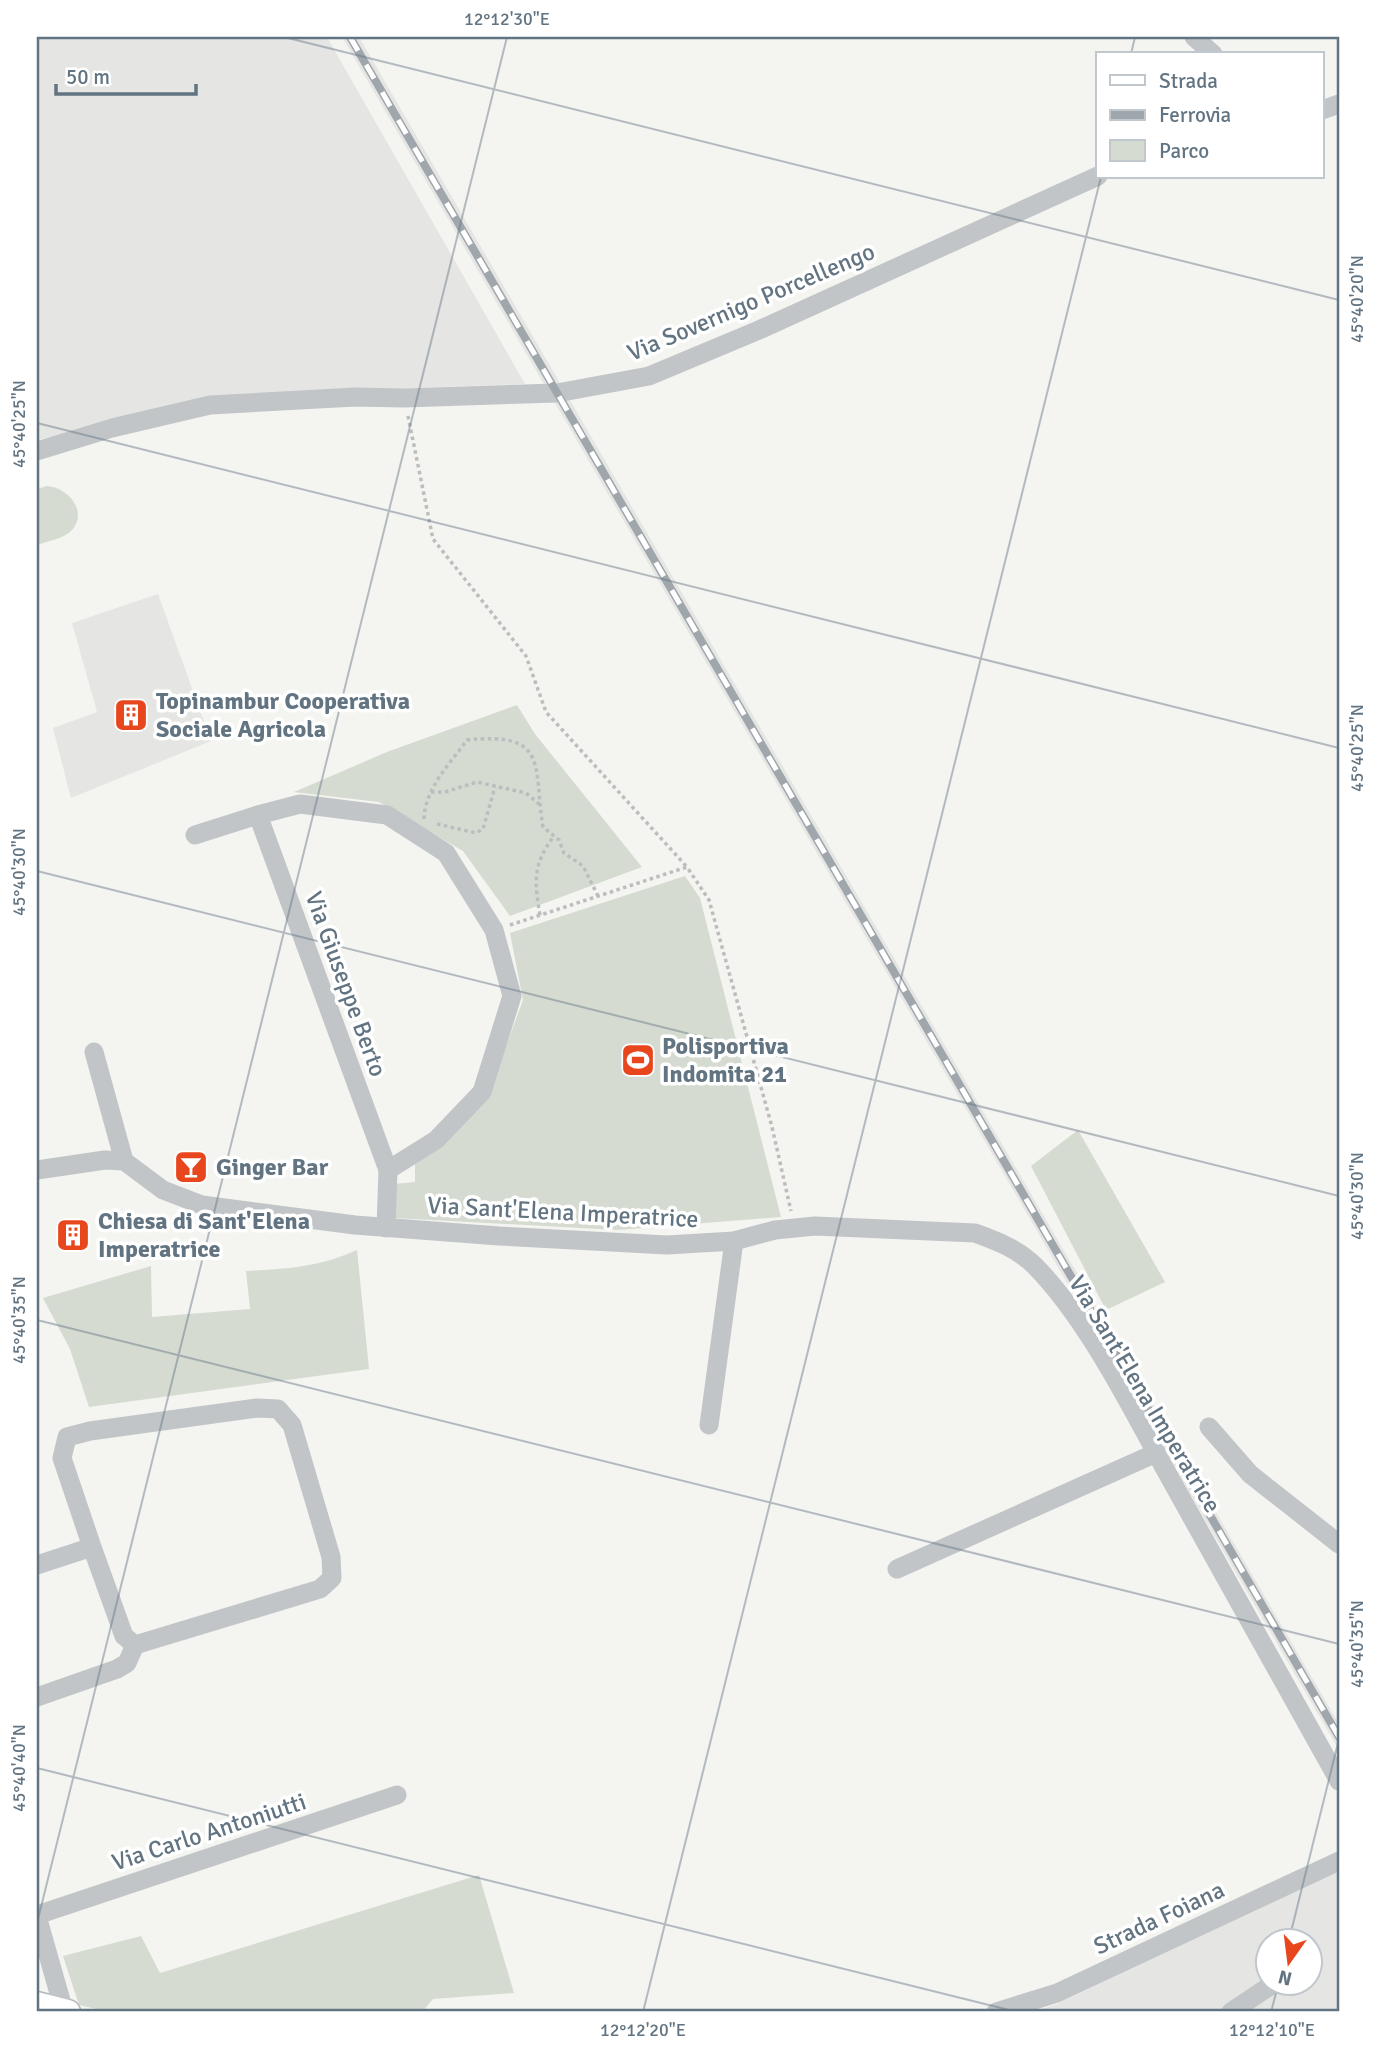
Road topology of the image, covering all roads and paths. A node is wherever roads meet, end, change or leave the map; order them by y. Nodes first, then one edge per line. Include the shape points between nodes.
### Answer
1 (1194, 37) edge
2 (1211, 52) edge
3 (1096, 177) edge
4 (404, 398) junction
5 (37, 451) edge
6 (495, 786) junction
7 (431, 792) junction
8 (539, 804) junction
9 (258, 815) junction
10 (421, 827) junction
11 (195, 835) dead end
12 (554, 836) junction
13 (687, 867) junction
14 (598, 896) junction
15 (540, 915) junction
16 (494, 930) junction
17 (94, 1052) dead end
18 (124, 1161) junction
19 (37, 1170) edge
20 (388, 1170) junction
21 (795, 1227) junction
22 (386, 1228) junction
23 (734, 1241) junction
24 (709, 1425) dead end
25 (1209, 1427) dead end
26 (1157, 1453) junction
27 (1339, 1544) edge
28 (92, 1547) junction
29 (37, 1565) edge
30 (897, 1569) dead end
31 (135, 1645) junction
32 (37, 1697) edge
33 (1339, 1780) edge
34 (397, 1795) dead end
35 (1339, 1861) edge
36 (37, 1916) edge
37 (1256, 1996) edge
38 (37, 2004) edge
39 (66, 2012) edge
40 (996, 2012) edge
41 (1231, 2012) edge

1 - 2 street
3 - 4 street, Via Sovernigo Porcellengo via 649,376 557,393
4 - 5 street, Via Sovernigo Porcellengo via 210,405
4 - 13 path via 433,539 526,656 546,712
6 - 7 path via 477,782
6 - 8 path via 526,793
6 - 10 path via 484,829 476,833
7 - 8 path via 467,740 492,737 514,740 534,757 540,775
7 - 10 path
8 - 12 path via 542,827
9 - 10 street via 300,804 387,815
9 - 11 street
9 - 20 street, Via Giuseppe Berto
10 - 16 street via 446,853
12 - 14 path via 564,853 583,866
12 - 15 path via 541,853 536,872
13 - 14 path
13 - 21 path via 709,900
14 - 15 path
15 - 16 path
16 - 20 street via 512,996 482,1092 436,1140
17 - 18 street
18 - 19 street
18 - 22 street, Via Sant'Elena Imperatrice via 163,1190 202,1205
20 - 22 street, Via Giuseppe Berto
21 - 23 street, Via Sant'Elena Imperatrice
21 - 26 street, Via Sant'Elena Imperatrice via 975,1233 1014,1249 1067,1303
22 - 23 street, Via Sant'Elena Imperatrice via 653,1245
23 - 24 street
25 - 27 street via 1250,1474
26 - 30 street
26 - 33 street, Via Sant'Elena Imperatrice
28 - 29 street
28 - 31 street via 124,1636
28 - 31 street via 62,1458 67,1437 257,1408 278,1409 292,1425 331,1557 332,1577 320,1590
31 - 32 street via 127,1663 117,1669
34 - 36 street, Via Carlo Antoniutti
35 - 40 street, Strada Foiana via 1057,1993
36 - 39 street
37 - 41 street
38 - 39 main road

